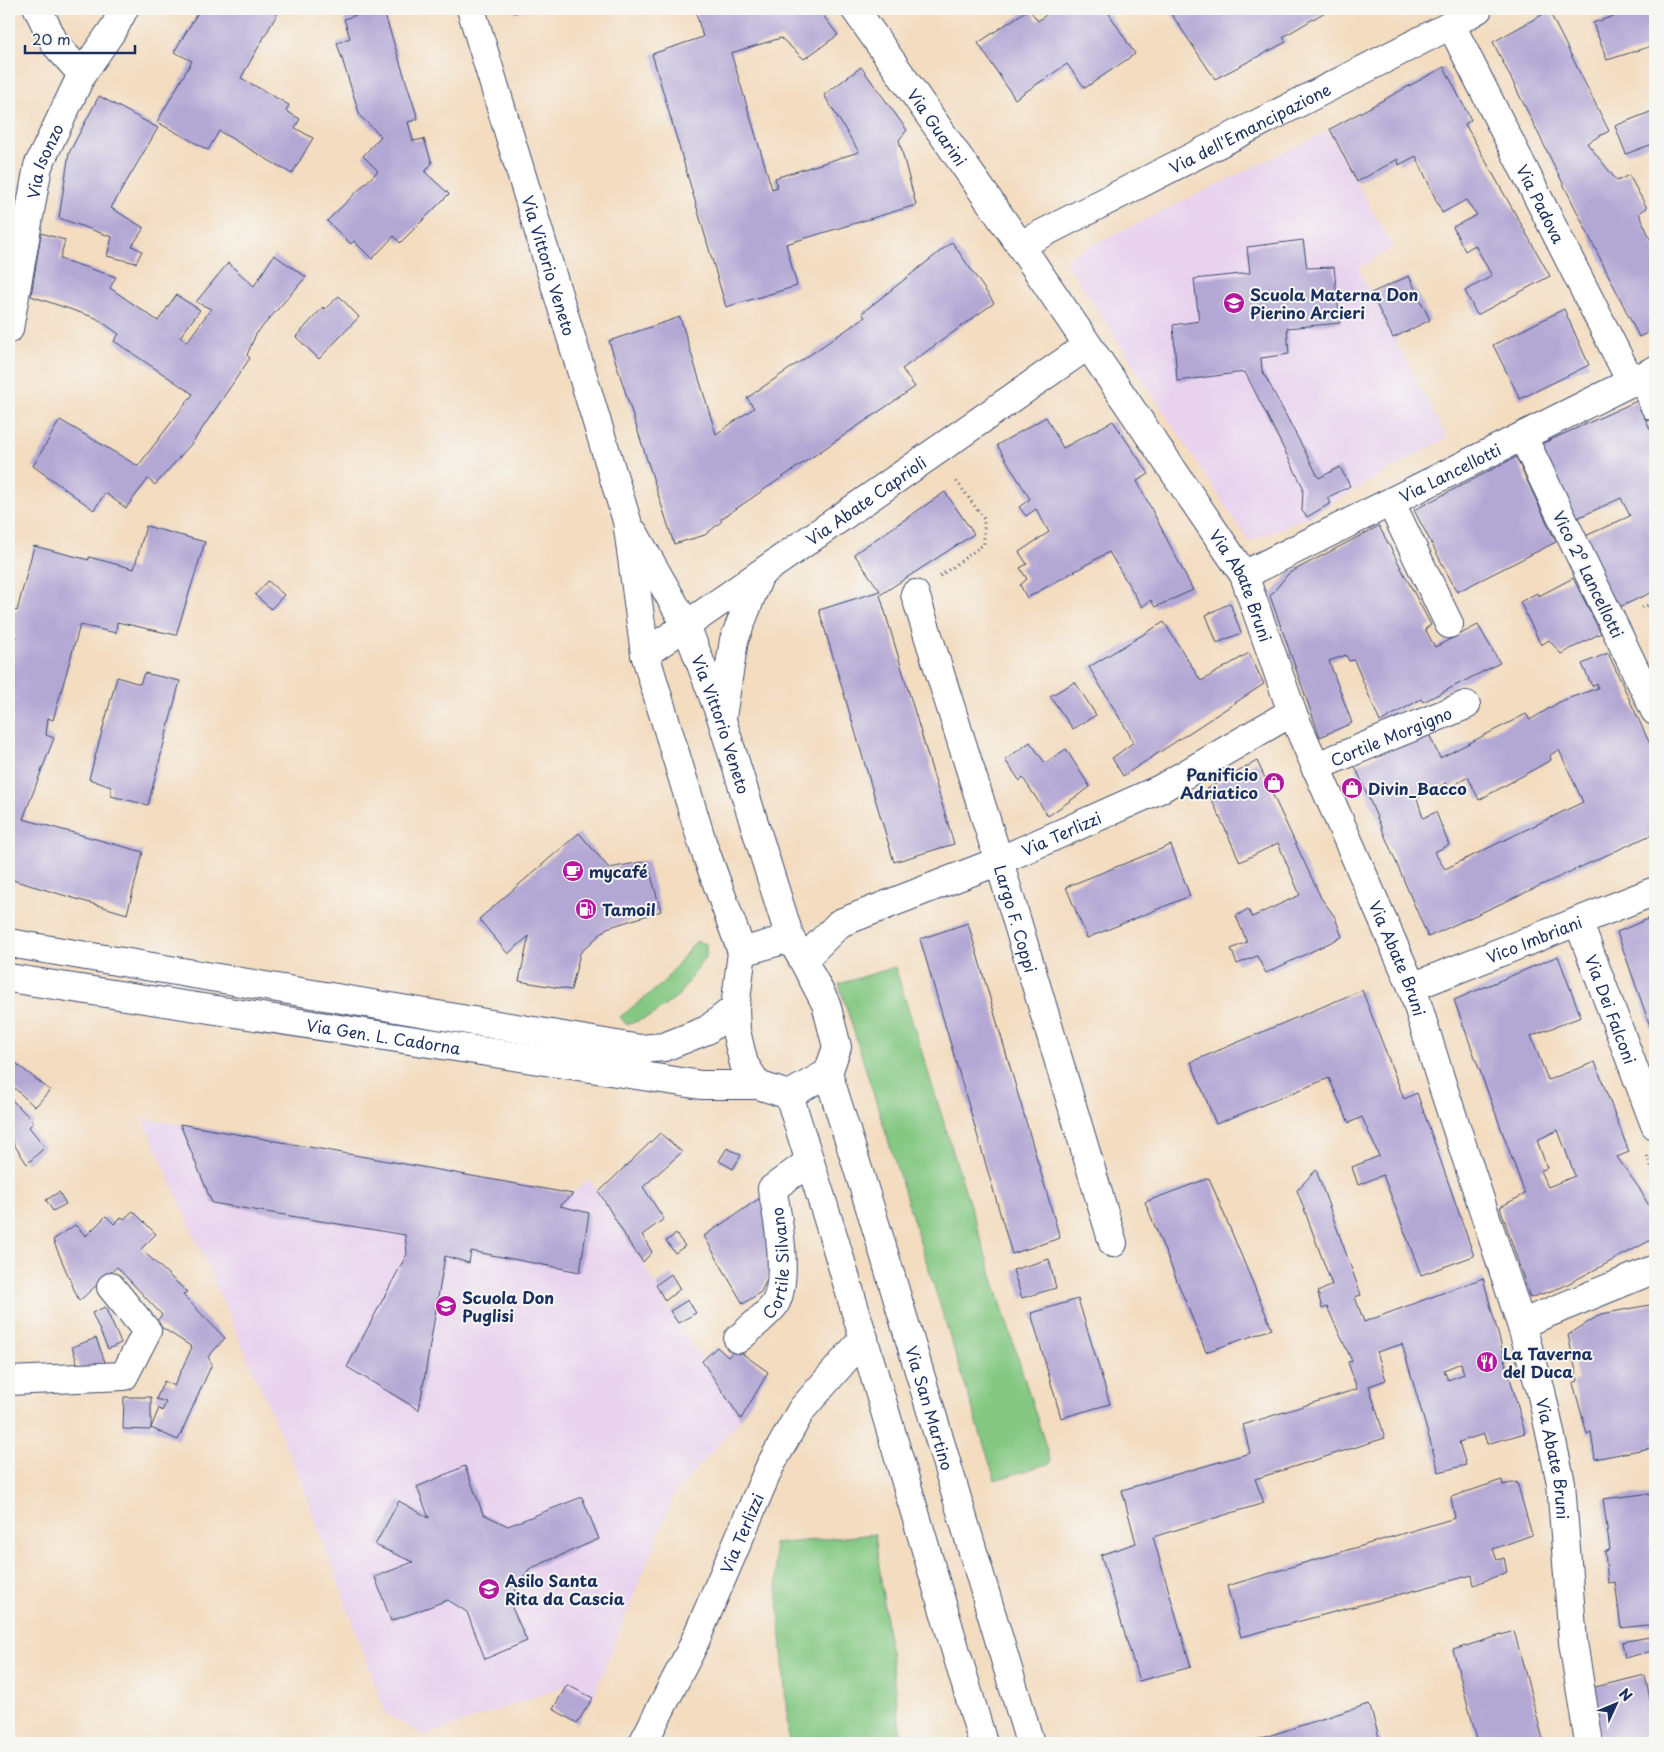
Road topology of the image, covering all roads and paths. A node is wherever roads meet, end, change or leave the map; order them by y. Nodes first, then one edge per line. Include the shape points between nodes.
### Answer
1 (38, 9) edge
2 (124, 9) edge
3 (471, 9) edge
4 (855, 9) edge
5 (1478, 9) edge
6 (1451, 25) junction
7 (82, 74) junction
8 (1020, 245) junction
9 (9, 329) edge
10 (1088, 346) junction
11 (1643, 376) edge
12 (1655, 407) edge
13 (1523, 437) junction
14 (936, 452) junction
15 (1391, 503) junction
16 (627, 521) junction
17 (760, 574) junction
18 (1244, 576) junction
19 (915, 594) joint
20 (1448, 624) dead end
21 (686, 625) junction
22 (645, 654) junction
23 (1466, 705) dead end
24 (1655, 711) edge
25 (1292, 712) junction
26 (722, 717) junction
27 (1315, 767) junction
28 (999, 861) junction
29 (1655, 891) edge
30 (1578, 921) junction
31 (9, 943) edge
32 (797, 949) junction
33 (742, 952) junction
34 (9, 978) edge
35 (1412, 986) junction
36 (735, 1008) junction
37 (828, 1073) junction
38 (758, 1085) junction
39 (789, 1095) junction
40 (1655, 1125) edge
41 (810, 1161) junction
42 (1113, 1243) dead end
43 (1655, 1269) edge
44 (111, 1287) dead end
45 (1521, 1324) junction
46 (864, 1338) junction
47 (738, 1339) dead end
48 (9, 1381) edge
49 (643, 1743) edge
50 (983, 1743) edge
51 (1030, 1743) edge
52 (1589, 1743) edge

1 - 7 street via 56,44
2 - 7 street, Via Isonzo
3 - 16 street, Via Vittorio Veneto
4 - 8 street, Via Guarini
5 - 6 street, Via dell'Emancipazione
6 - 8 street, Via dell'Emancipazione
6 - 11 street, Via Padova
7 - 9 street, Via Isonzo via 38,166
8 - 10 street, Via Abate Bruni
10 - 14 street, Via Abate Caprioli
10 - 18 street, Via Abate Bruni
11 - 12 street, Via Padova
11 - 13 street, Via Lancellotti
13 - 15 street, Via Lancellotti
13 - 24 street, Vico 2º Lancellotti
14 - 17 street, Via Abate Caprioli
14 - 19 path via 984,518 984,544
15 - 18 street, Via Lancellotti
15 - 20 street
16 - 21 street, Via Vittorio Veneto
16 - 22 street, Via Vittorio Veneto
17 - 21 street, Via Abate Caprioli
17 - 26 street via 734,640
18 - 25 street, Via Abate Bruni
19 - 28 street, Largo F. Coppi
21 - 22 street, Via Abate Caprioli
21 - 26 street, Via Vittorio Veneto
22 - 33 street, Via Vittorio Veneto via 703,845
23 - 27 street, Cortile Morgigno
25 - 27 street, Via Abate Bruni
25 - 28 street, Via Terlizzi via 1160,789
26 - 32 street, Via Vittorio Veneto
27 - 35 street, Via Abate Bruni
28 - 32 street, Via Terlizzi via 840,923
28 - 42 street, Largo F. Coppi
29 - 30 street, Vico Imbriani
30 - 35 street, Vico Imbriani
30 - 40 street, Via Dei Falconi
31 - 36 street, Via Gen. L. Cadorna via 640,1049 664,1048 707,1030
32 - 33 street
32 - 37 street via 826,1004 837,1047
33 - 36 street
34 - 38 street, Via Gen. L. Cadorna via 701,1085
35 - 45 street, Via Abate Bruni
36 - 38 street via 736,1031 744,1064
37 - 39 street
37 - 51 street, Via San Martino
38 - 39 street
39 - 41 street
41 - 46 street
41 - 47 street, Cortile Silvano via 772,1189 778,1214 782,1277 774,1305
43 - 45 street
44 - 48 street via 147,1331 124,1376
45 - 52 street, Via Abate Bruni via 1561,1483 1573,1642
46 - 49 street, Via Terlizzi via 802,1409 770,1466 692,1648
46 - 50 street

